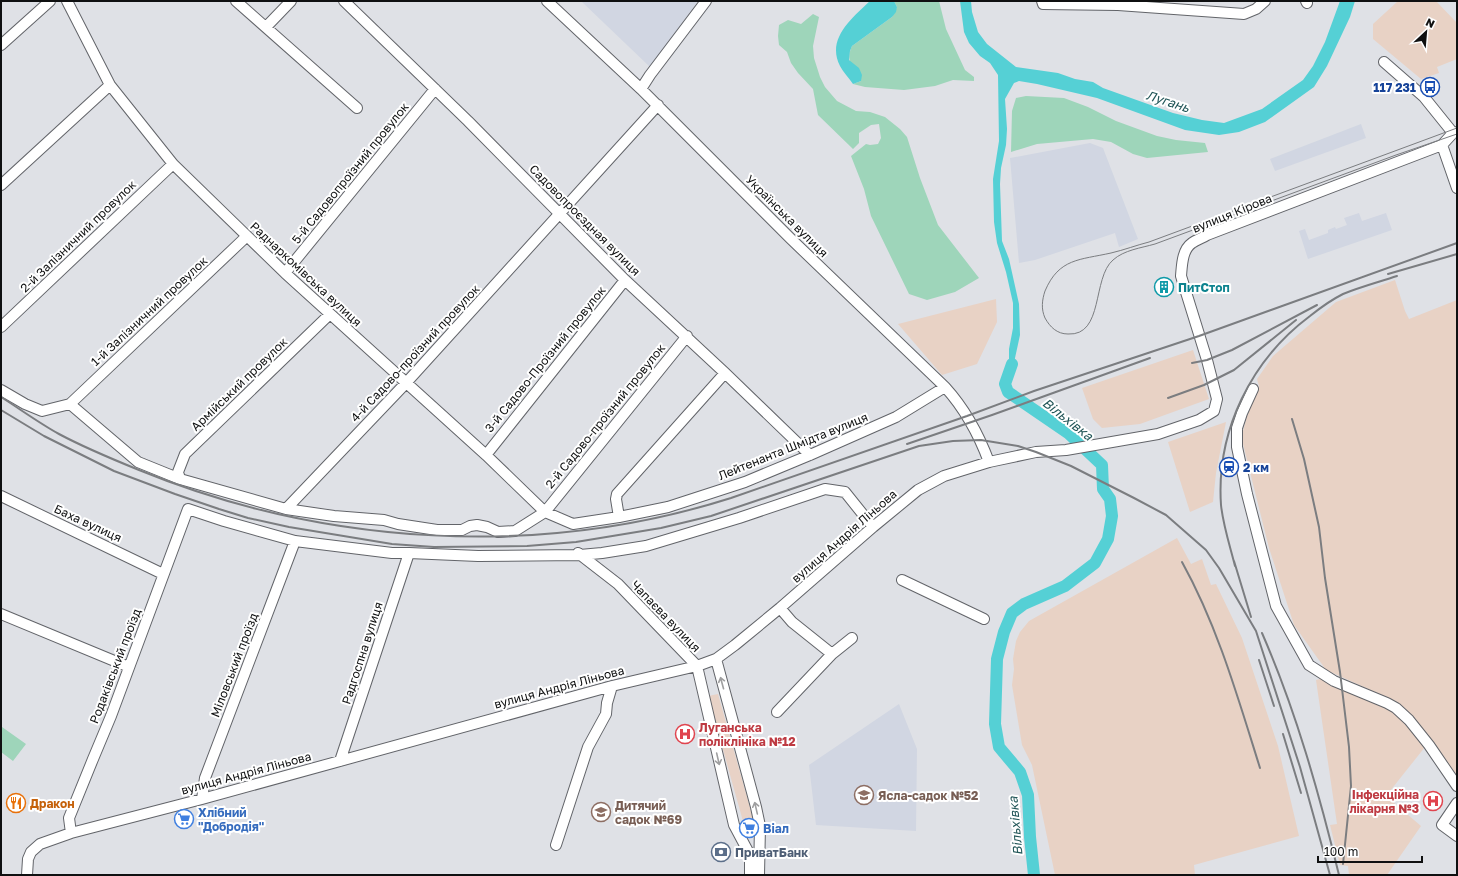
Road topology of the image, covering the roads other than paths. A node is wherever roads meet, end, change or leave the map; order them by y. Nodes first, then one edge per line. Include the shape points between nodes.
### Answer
1 (50, 1) edge
2 (67, 1) edge
3 (236, 1) edge
4 (291, 1) edge
5 (344, 1) edge
6 (547, 1) edge
7 (706, 1) edge
8 (1042, 1) edge
9 (1265, 1) edge
10 (266, 27) junction
11 (1, 45) edge
12 (1384, 62) dead end
13 (110, 84) junction
14 (435, 89) junction
15 (641, 89) junction
16 (658, 105) junction
17 (357, 108) dead end
18 (1455, 132) edge
19 (1442, 145) junction
20 (173, 164) junction
21 (1, 185) edge
22 (1457, 188) edge
23 (560, 213) junction
24 (247, 236) junction
25 (285, 273) junction
26 (625, 280) junction
27 (330, 314) junction
28 (3, 322) edge
29 (687, 336) junction
30 (725, 373) junction
31 (406, 383) junction
32 (945, 387) junction
33 (1253, 389) dead end
34 (1, 390) edge
35 (70, 404) junction
36 (1108, 443) joint
37 (486, 454) junction
38 (810, 455) junction
39 (989, 462) junction
40 (180, 479) junction
41 (1, 496) edge
42 (286, 509) junction
43 (545, 512) junction
44 (619, 517) junction
45 (573, 524) joint
46 (873, 527) junction
47 (295, 541) junction
48 (409, 553) junction
49 (579, 554) junction
50 (163, 574) junction
51 (902, 580) dead end
52 (780, 608) junction
53 (1, 614) edge
54 (984, 619) dead end
55 (852, 638) dead end
56 (832, 654) junction
57 (716, 659) junction
58 (697, 666) junction
59 (129, 667) junction
60 (612, 686) junction
61 (777, 712) dead end
62 (340, 761) junction
63 (1457, 786) edge
64 (202, 799) junction
65 (1457, 803) edge
66 (71, 833) junction
67 (1457, 836) edge
68 (556, 845) dead end
69 (27, 875) edge
70 (750, 875) edge
71 (759, 875) edge

1 - 11 street
2 - 13 street, Раднаркомівська вулиця
3 - 10 street
4 - 10 street
5 - 14 street, Садовопроєздная вулиця
6 - 15 street, Українська вулиця
7 - 15 street
8 - 9 street via 1043,4 1118,5 1244,14 1256,9
10 - 17 street
12 - 18 street via 1424,97
13 - 20 street, Раднаркомівська вулиця
13 - 21 street
14 - 23 street, Садовопроєздная вулиця
14 - 25 street, 5-й Садовопроїзний провулок
15 - 16 street, Українська вулиця
16 - 23 street, 4-й Садово-проїзний провулок
16 - 32 street, Українська вулиця via 791,239
18 - 19 street, вулиця Кірова
19 - 22 street
19 - 36 street, вулиця Кірова via 1191,243 1184,253 1181,276 1217,399 1214,411 1199,420 1158,434
20 - 24 street, Раднаркомівська вулиця
20 - 28 street, 2-й Залізничний провулок
23 - 26 street, Садовопроєздная вулиця
23 - 31 street, 4-й Садово-проїзний провулок
24 - 25 street, Раднаркомівська вулиця
24 - 35 street, 1-й Залізничний провулок
25 - 27 street, Раднаркомівська вулиця
26 - 29 street, Садовопроєздная вулиця
26 - 37 street, 3-й Садово-Проїзний провулок
27 - 31 street, Раднаркомівська вулиця
27 - 40 street, Армійський провулок via 185,454 178,472
29 - 30 street, Садовопроєздная вулиця
29 - 43 street, 2-й Садово-проїзний провулок
30 - 38 street, Садовопроєздная вулиця
30 - 44 street via 617,494
31 - 37 street, Раднаркомівська вулиця
31 - 42 street, 4-й Садово-проїзний провулок
32 - 38 street, Лейтенанта Шмідта вулиця via 896,417
32 - 39 street, Українська вулиця via 959,402 981,440
33 - 63 street via 1237,428 1237,447 1276,606 1309,665 1334,681 1396,708 1429,745
34 - 35 street via 42,412
35 - 40 street, 2-й Садово-проїзний провулок via 138,462
36 - 39 street, вулиця Андрія Ліньова via 1036,452
37 - 43 street, Раднаркомівська вулиця
38 - 44 street, Лейтенанта Шмідта вулиця via 745,482 668,506
39 - 46 street, вулиця Андрія Ліньова via 944,476 918,490
40 - 42 street, 2-й Садово-проїзний провулок
41 - 50 street, Баха вулиця
42 - 43 street, 2-й Садово-проїзний провулок via 384,520 437,530 462,530 477,525 498,532 515,531
43 - 45 street, Раднаркомівська вулиця
44 - 45 street, Лейтенанта Шмідта вулиця
46 - 49 street via 845,492 826,489 646,546
46 - 52 street, вулиця Андрія Ліньова
47 - 48 street
47 - 50 street, Родаківський проїзд via 188,509
47 - 64 street, Міловський проїзд via 205,778
48 - 49 street via 478,556
48 - 62 street, Радгоспна вулиця
49 - 58 street, Чапаєва вулиця via 618,584
50 - 59 street, Родаківський проїзд
51 - 54 street
52 - 56 street via 792,622
52 - 57 street, вулиця Андрія Ліньова
53 - 59 street
55 - 56 street
56 - 61 street
57 - 58 street, вулиця Андрія Ліньова
71 -> 57 street via 760,826
58 - 60 street, вулиця Андрія Ліньова
58 -> 70 street, Чапаєва вулиця via 734,825 750,855
59 - 66 street, Родаківський проїзд via 69,818
60 - 62 street, вулиця Андрія Ліньова
60 - 68 street via 606,714 588,747
62 - 64 street, вулиця Андрія Ліньова
64 - 66 street, вулиця Андрія Ліньова
65 - 67 street via 1442,825
66 - 69 street, вулиця Андрія Ліньова via 40,844 31,852

